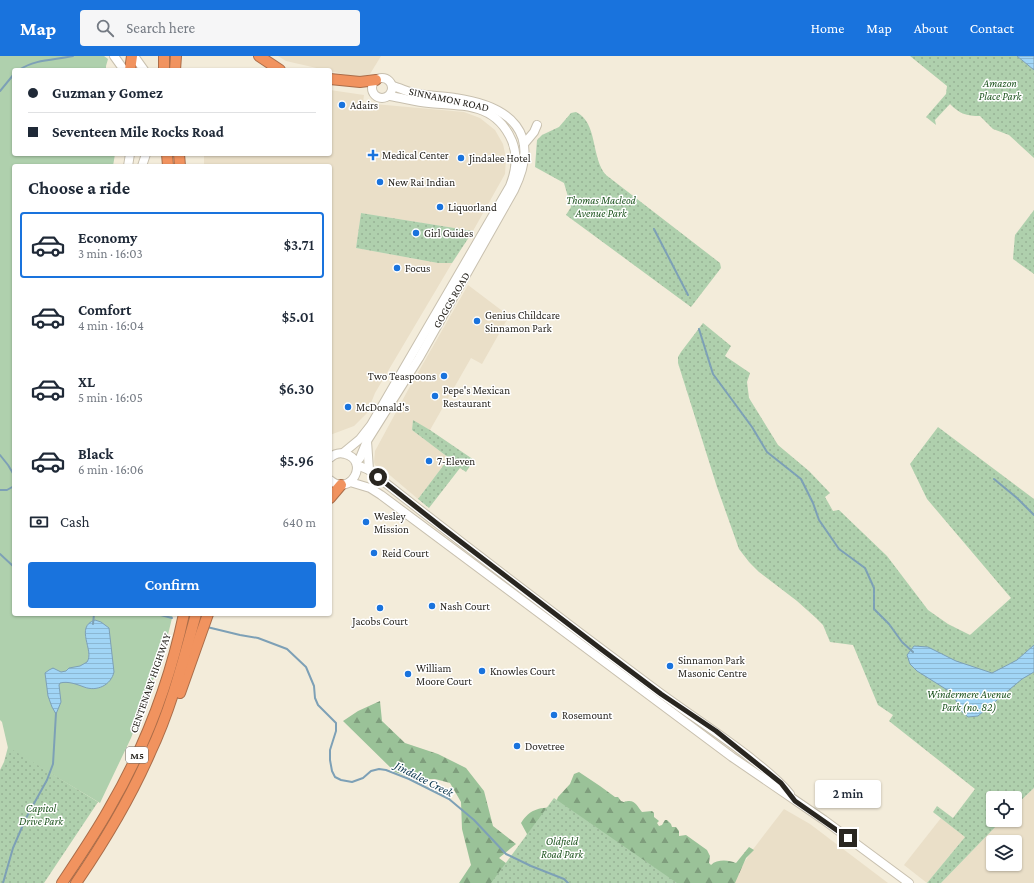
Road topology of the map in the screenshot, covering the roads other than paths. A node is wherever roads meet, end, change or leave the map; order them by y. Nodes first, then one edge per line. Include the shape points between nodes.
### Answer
1 (114, 56) edge
2 (133, 56) edge
3 (164, 56) edge
4 (176, 56) edge
5 (258, 56) edge
6 (123, 68) edge
7 (130, 68) edge
8 (142, 68) edge
9 (164, 68) edge
10 (176, 68) edge
11 (277, 68) edge
12 (332, 79) edge
13 (376, 80) junction
14 (392, 86) junction
15 (390, 96) junction
16 (537, 125) dead end
17 (520, 132) joint
18 (510, 137) joint
19 (524, 144) junction
20 (367, 441) junction
21 (343, 453) junction
22 (332, 456) edge
23 (356, 463) junction
24 (369, 470) junction
25 (332, 481) edge
26 (346, 484) junction
27 (332, 496) edge
28 (183, 616) edge
29 (195, 616) edge
30 (207, 616) edge
31 (163, 721) junction
32 (795, 801) junction
33 (62, 883) edge
34 (76, 883) edge
35 (909, 883) edge

1 - 6 main road
2 - 7 highway
2 - 8 main road
3 - 9 highway
4 - 10 highway
5 - 11 highway
12 - 13 highway via 360,82
13 - 14 main road via 385,78
13 - 15 main road via 372,88 374,94 381,99
14 - 15 main road
14 - 17 main road, SINNAMON ROAD via 416,94 454,98 486,106 508,118
15 - 18 main road, SINNAMON ROAD via 476,108 495,117
16 - 19 main road
17 - 19 main road, GOGGS ROAD
18 - 21 main road, GOGGS ROAD via 516,163 510,186 371,425 360,439
19 - 20 main road, GOGGS ROAD via 523,166 514,190 419,358
20 - 23 main road, GOGGS ROAD
20 - 24 main road
21 - 22 main road
21 - 23 main road
23 - 24 main road
23 - 26 main road, GOGGS ROAD via 356,474
24 - 32 main road via 601,649 745,754 781,783
25 - 26 main road
26 - 27 highway
26 - 32 main road via 370,488 381,495 732,757
28 - 33 highway, CENTENARY HIGHWAY / M5 via 164,686 140,748 110,808
29 - 31 highway, CENTENARY HIGHWAY / M5
30 - 31 highway via 171,717
31 - 34 highway, CENTENARY HIGHWAY / M5 via 125,804
32 - 35 main road

